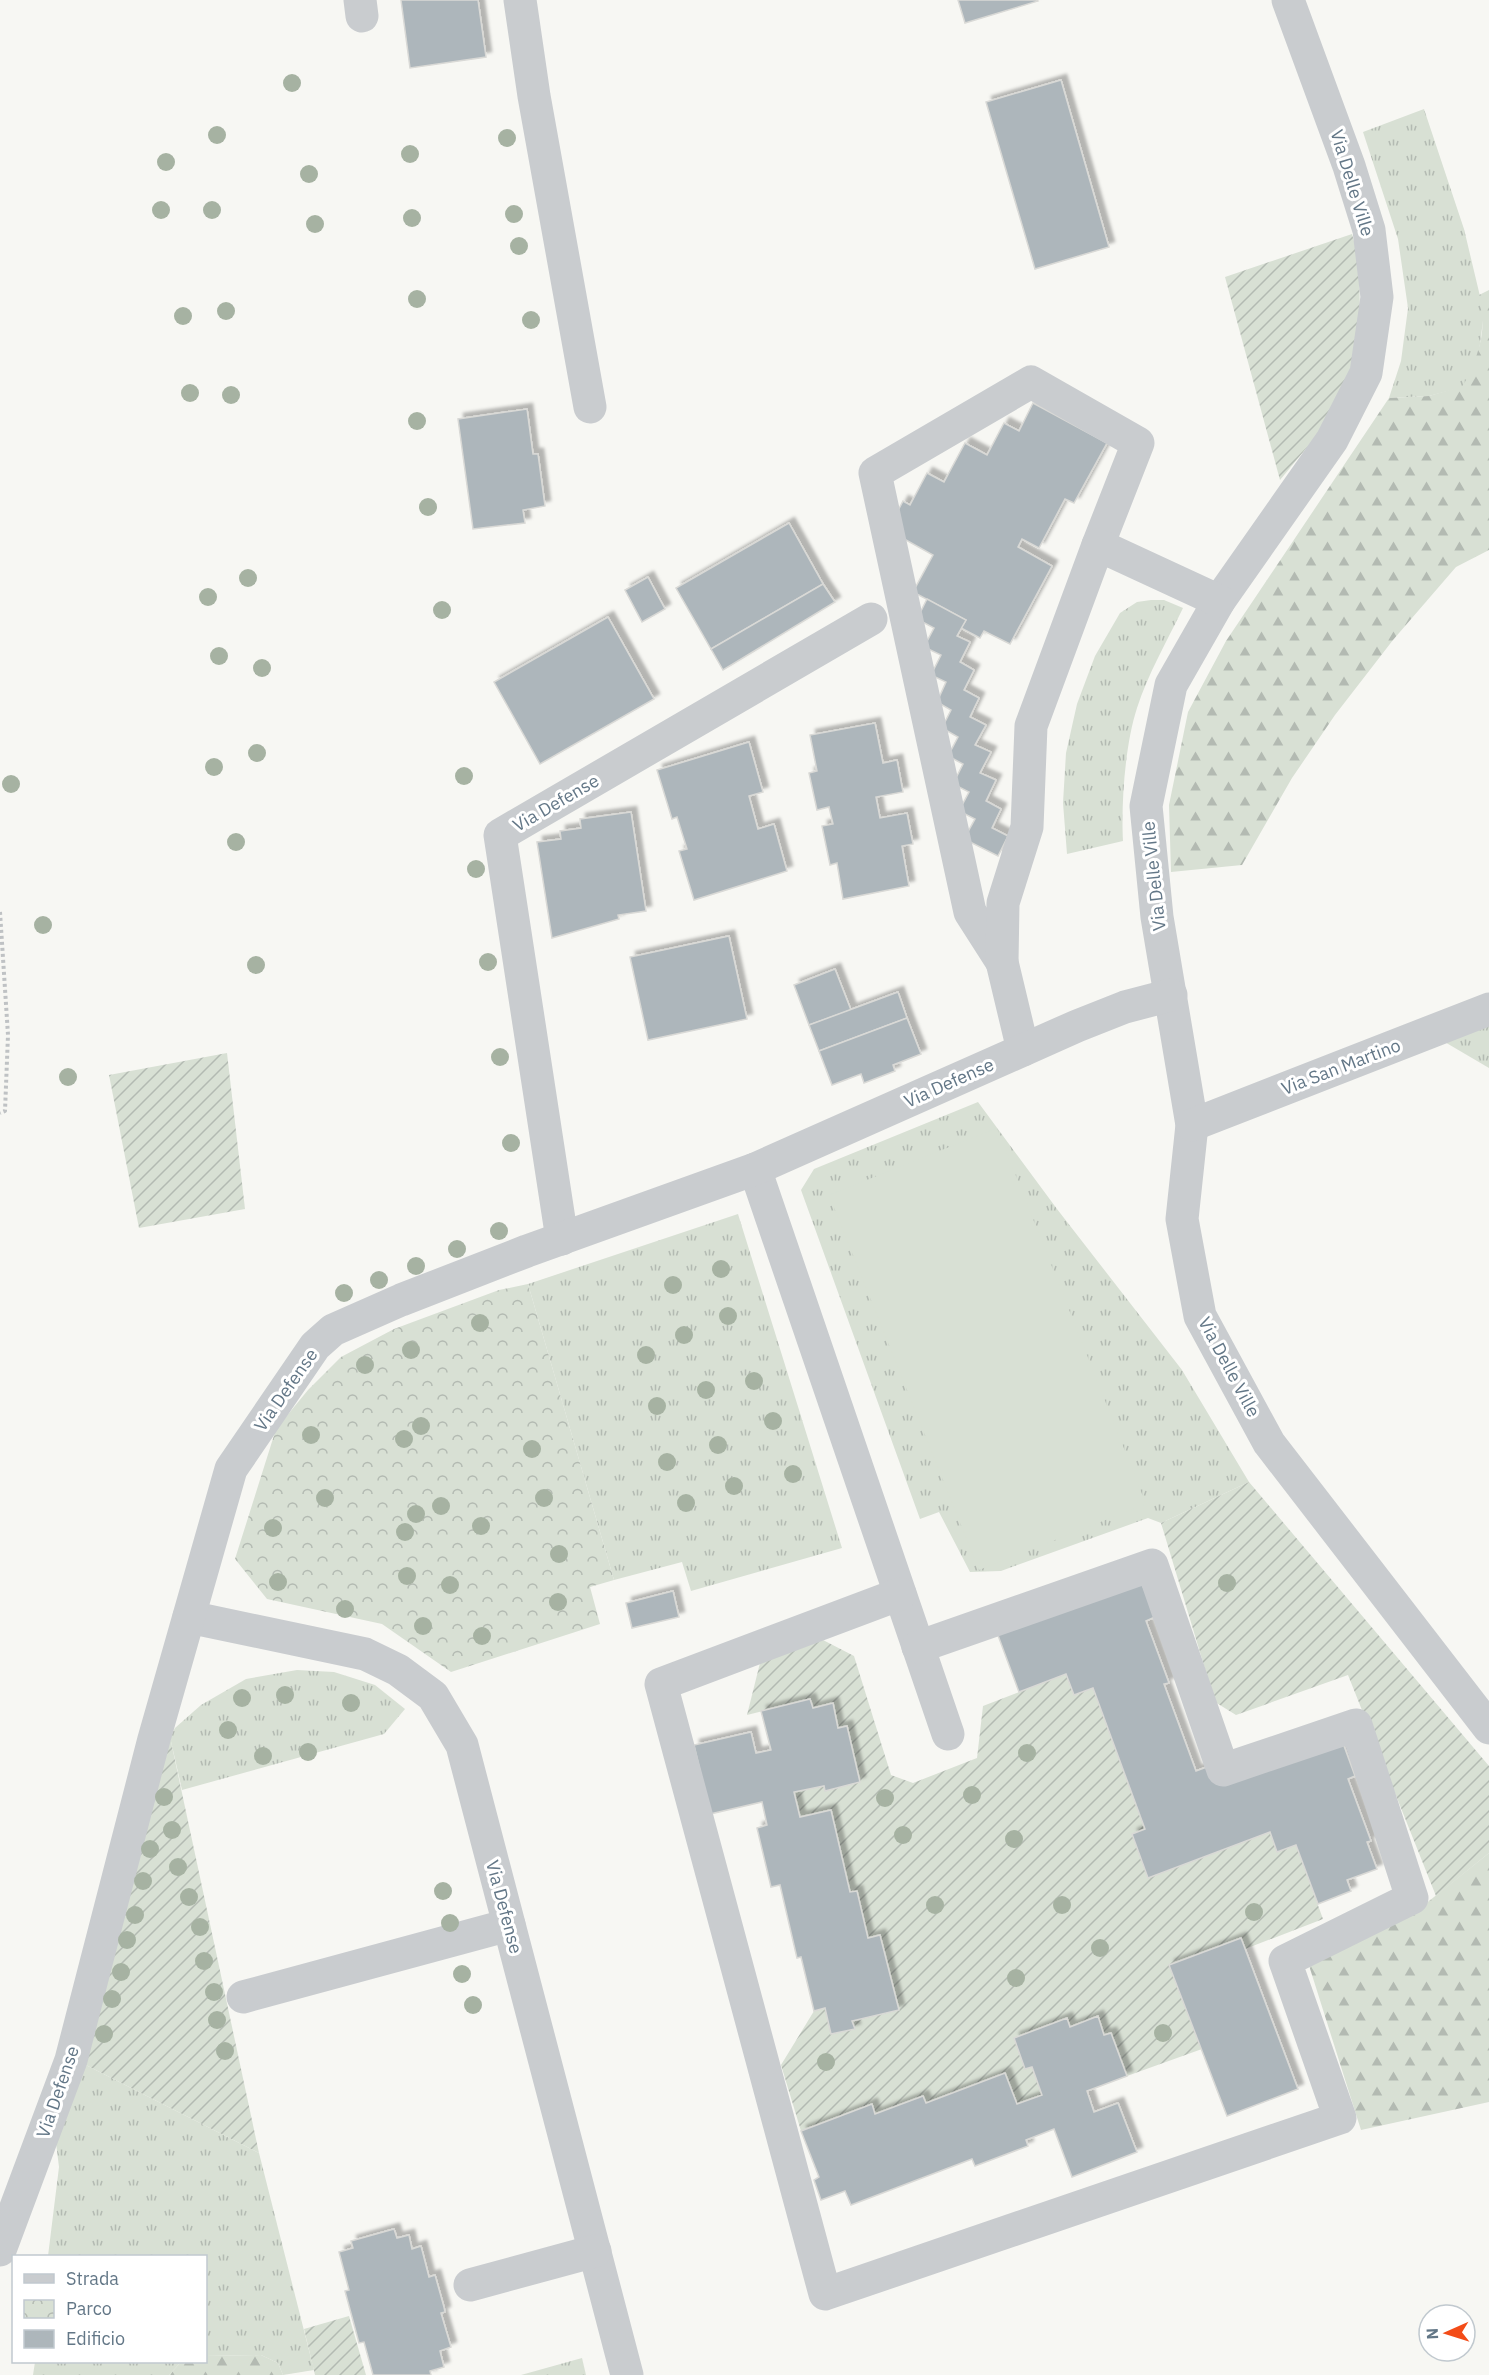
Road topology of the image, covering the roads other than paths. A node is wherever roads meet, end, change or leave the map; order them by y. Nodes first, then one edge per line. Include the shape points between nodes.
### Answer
1 (520, 0) edge
2 (1288, 0) edge
3 (590, 407) dead end
4 (1098, 545) junction
5 (1219, 601) junction
6 (872, 619) dead end
7 (1002, 963) junction
8 (1171, 995) junction
9 (1489, 1009) edge
10 (1023, 1050) junction
11 (1192, 1125) junction
12 (754, 1169) junction
13 (562, 1239) junction
14 (900, 1594) junction
15 (189, 1617) junction
16 (918, 1647) junction
17 (1489, 1728) edge
18 (948, 1734) dead end
19 (509, 1925) junction
20 (243, 1997) dead end
21 (0, 2250) edge
22 (595, 2251) junction
23 (470, 2285) dead end
24 (627, 2375) edge

1 - 3 street
2 - 5 street, Via Delle Ville via 1350,166 1369,230 1377,297 1366,373 1332,440
4 - 5 street
4 - 7 street via 1031,726 1027,827 1003,903
4 - 7 street via 1138,443 1031,382 874,473 970,912
5 - 8 street, Via Delle Ville via 1171,685 1146,806 1157,917
6 - 13 street, Via Defense via 500,836
7 - 10 street
8 - 10 street, Via Defense via 1125,1007
8 - 11 street, Via Delle Ville
9 - 11 street, Via San Martino
10 - 12 street, Via Defense
11 - 17 street, Via Delle Ville via 1182,1219 1200,1316 1269,1443
12 - 13 street, Via Defense
12 - 14 street
13 - 15 street, Via Defense via 391,1304 333,1330 315,1346 231,1469
14 - 16 street
14 - 16 street via 661,1684 825,2294 1340,2118 1285,1961 1412,1898 1356,1725 1223,1770 1152,1565
15 - 19 street, Via Defense via 365,1654 398,1670 433,1696 462,1745
15 - 21 street, Via Defense via 71,2060
16 - 18 street
19 - 20 street
19 - 22 street, Via Defense
22 - 23 street
22 - 24 street, Via Defense

